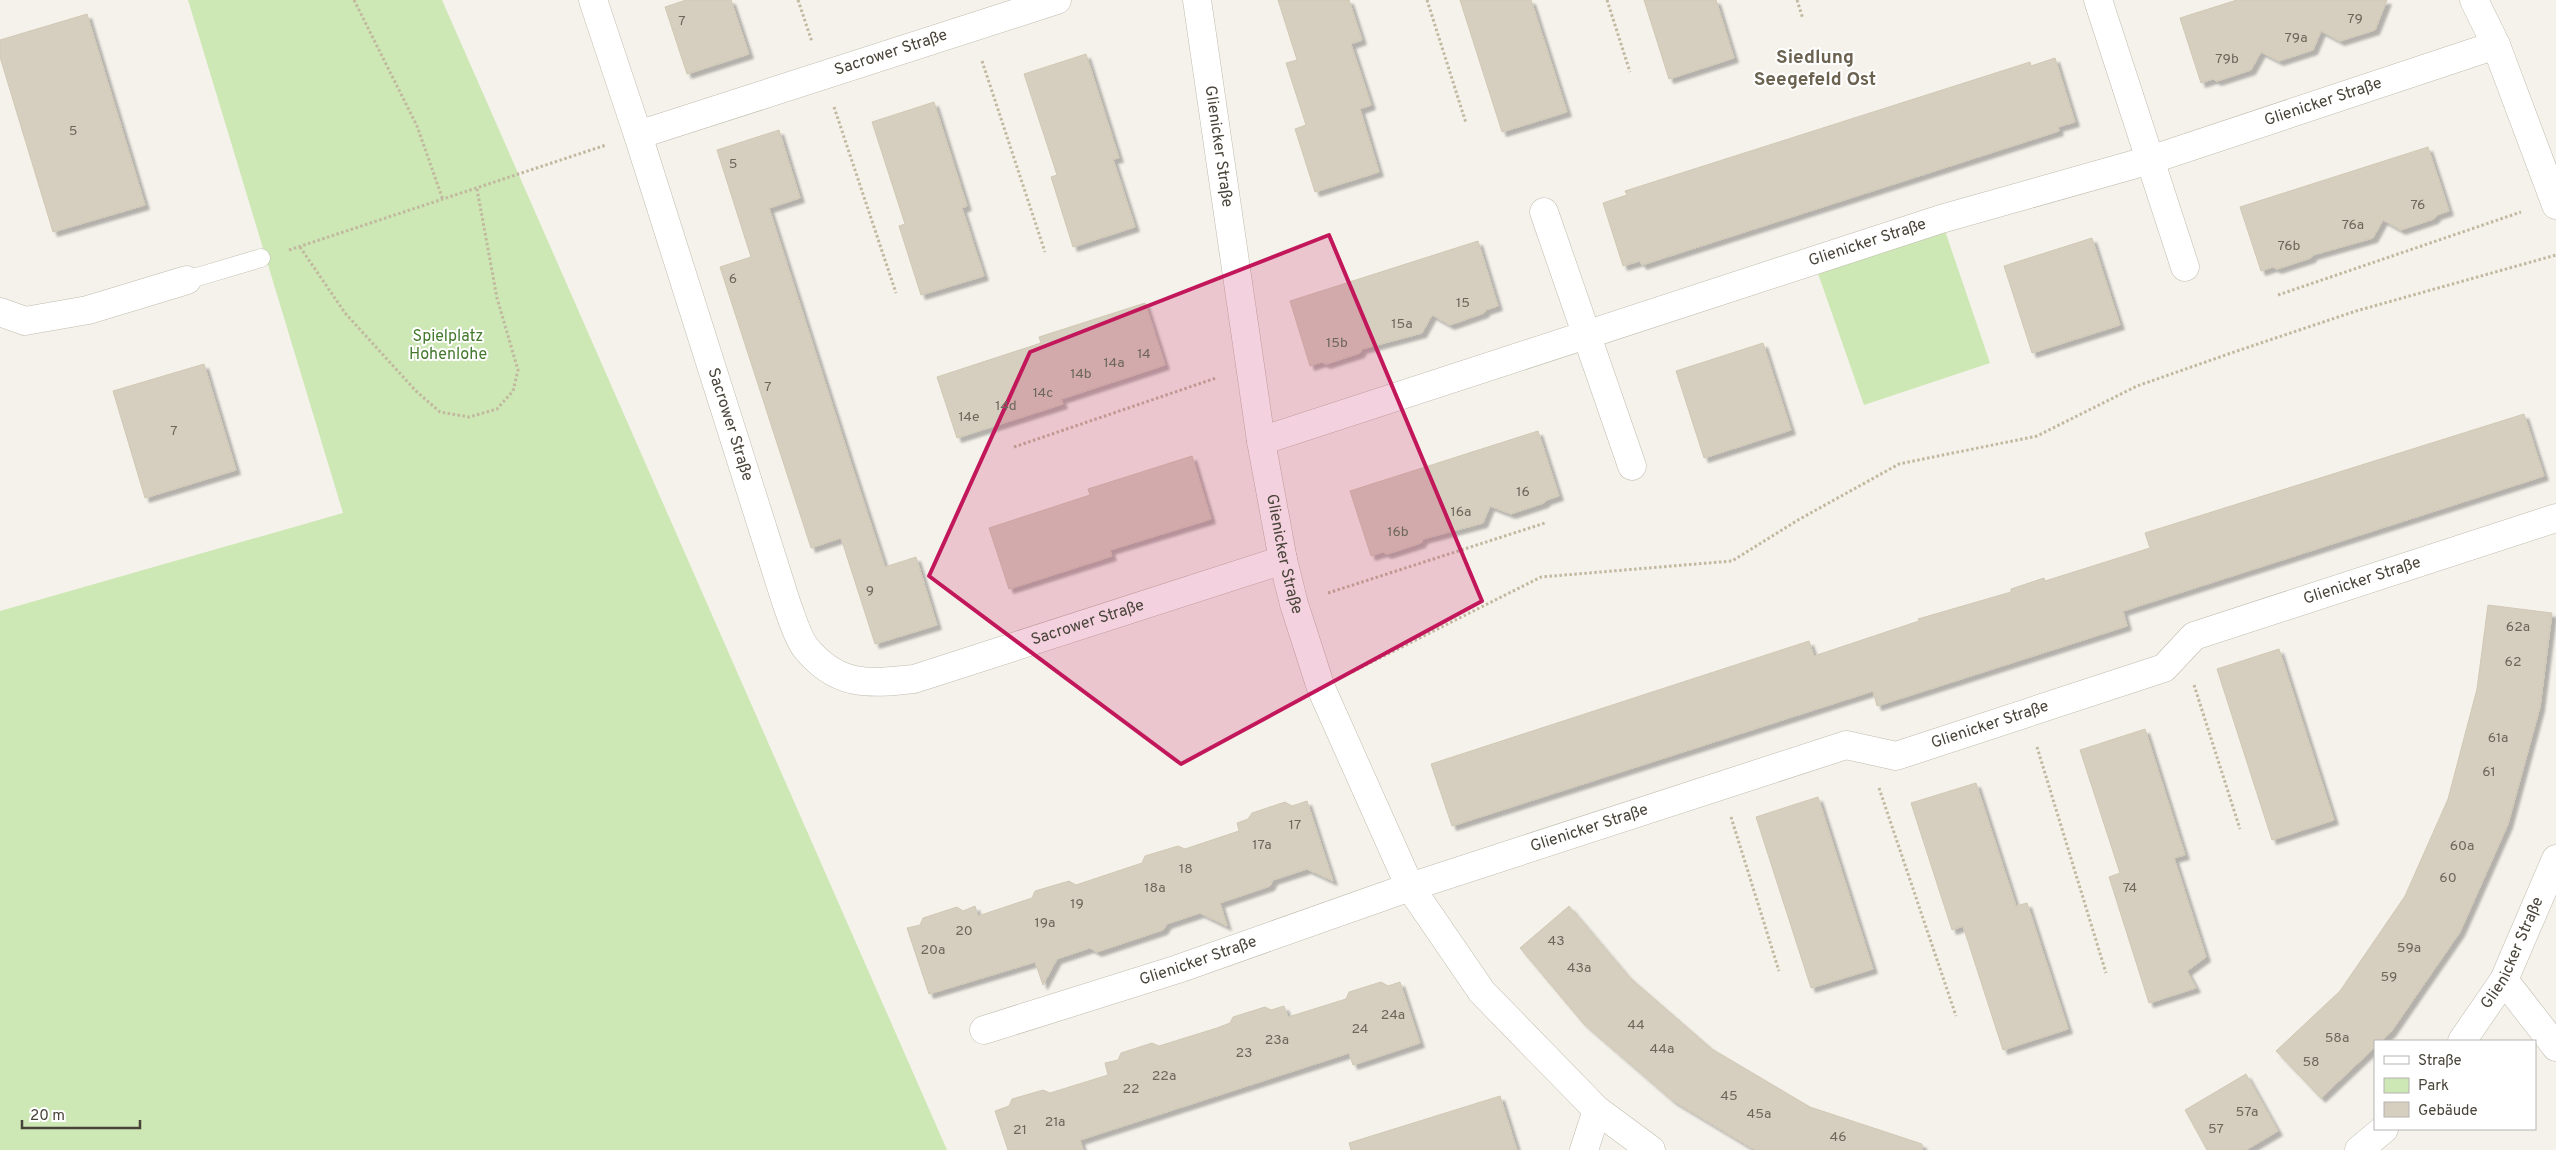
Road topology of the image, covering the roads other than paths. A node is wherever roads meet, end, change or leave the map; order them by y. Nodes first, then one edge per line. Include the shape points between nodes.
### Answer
1 (593, 0) edge
2 (1057, 0) edge
3 (1197, 0) edge
4 (2098, 0) edge
5 (2476, 0) edge
6 (2496, 44) junction
7 (638, 135) junction
8 (2150, 160) junction
9 (2555, 202) edge
10 (1544, 212) dead end
11 (261, 258) road end
12 (2185, 267) dead end
13 (187, 280) joint
14 (0, 312) edge
15 (1586, 335) junction
16 (1260, 440) junction
17 (1632, 466) dead end
18 (2556, 518) edge
19 (1283, 560) junction
20 (2556, 859) edge
21 (1410, 887) junction
22 (2504, 980) junction
23 (984, 1030) dead end
24 (2463, 1040) edge
25 (2556, 1048) edge
26 (1597, 1110) junction
27 (2383, 1130) edge
28 (1584, 1150) edge
29 (1651, 1150) edge
30 (2359, 1150) edge

1 - 7 street
2 - 7 street, Sacrower Straße
3 - 16 street, Glienicker Straße
4 - 8 street
5 - 6 street
6 - 8 street, Glienicker Straße
6 - 9 street
7 - 19 street, Sacrower Straße via 787,605 804,646 834,674 874,684 914,679
8 - 12 street
8 - 15 street, Glienicker Straße via 1941,219
10 - 15 street
11 - 13 lane
13 - 14 street via 88,310 25,321
15 - 16 street, Glienicker Straße
15 - 17 street
16 - 19 street, Glienicker Straße
18 - 21 street, Glienicker Straße via 2194,636 2164,668 1896,756 1846,745
19 - 21 street, Glienicker Straße via 1320,688
20 - 22 street, Glienicker Straße
21 - 23 street, Glienicker Straße via 1178,969
21 - 26 street, Glienicker Straße via 1482,992
22 - 24 street, Glienicker Straße
22 - 25 street
26 - 28 street
26 - 29 street, Glienicker Straße
27 - 30 street

